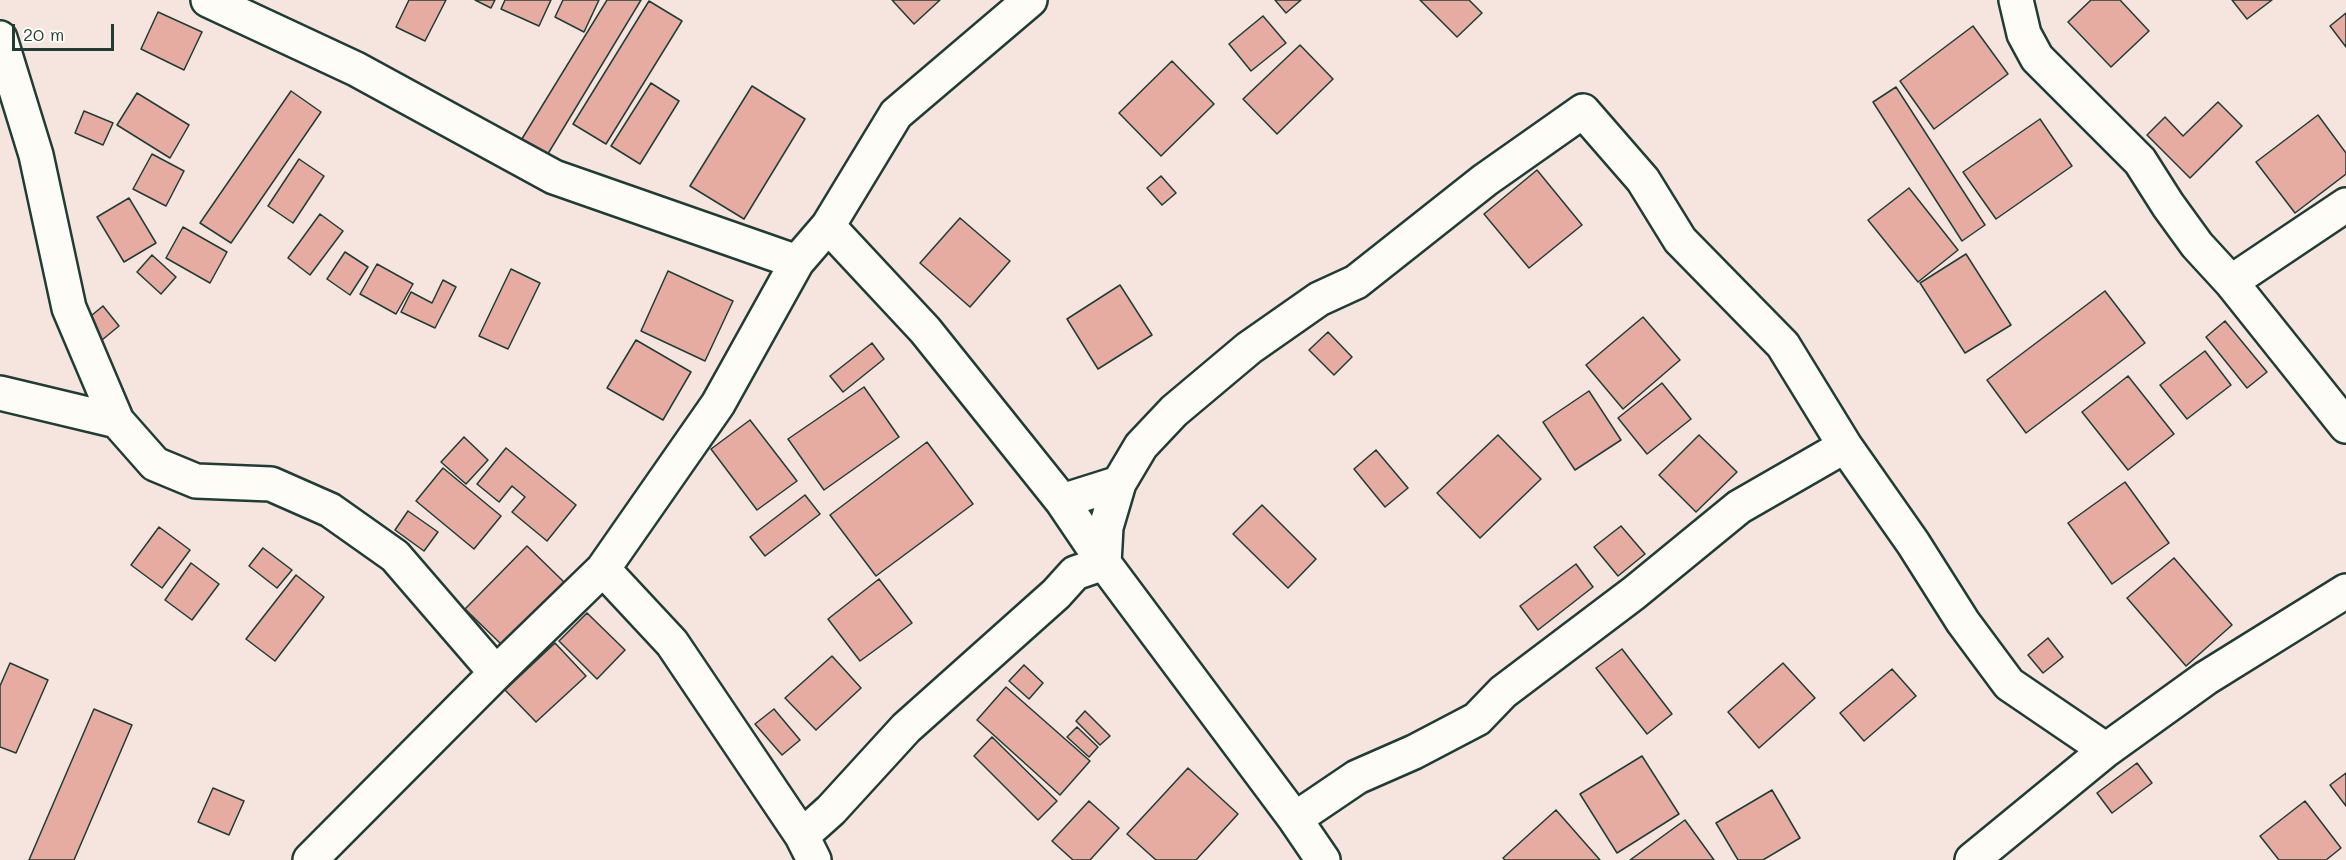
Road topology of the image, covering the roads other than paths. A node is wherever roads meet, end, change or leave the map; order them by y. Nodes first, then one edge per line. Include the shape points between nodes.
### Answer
1 (208, 0) edge
2 (1030, 0) edge
3 (2016, 0) edge
4 (0, 38) edge
5 (2346, 205) edge
6 (828, 226) junction
7 (796, 262) junction
8 (2231, 282) junction
9 (0, 393) edge
10 (117, 421) junction
11 (2346, 426) edge
12 (1845, 446) junction
13 (1119, 483) junction
14 (1062, 501) junction
15 (1104, 563) junction
16 (603, 569) junction
17 (2346, 591) edge
18 (496, 673) junction
19 (2106, 750) junction
20 (1295, 819) junction
21 (808, 848) edge
22 (310, 860) edge
23 (1323, 860) edge
24 (1972, 860) edge

1 - 7 street via 356,69 554,177
2 - 6 street via 896,114
3 - 8 street via 2024,34 2037,58 2140,161 2168,206
4 - 10 street via 36,155 69,308
5 - 8 street
6 - 7 street
6 - 14 street via 925,330
7 - 16 street via 718,404
8 - 11 street
9 - 10 street
10 - 18 street via 155,464 196,482 271,484 330,510 395,556
12 - 13 street via 1783,345 1680,240 1643,180 1583,111 1485,180 1356,282 1319,299 1249,348 1174,411 1141,446
12 - 19 street via 1914,543 1962,622 2009,684
12 - 20 street via 1740,507 1503,692 1477,719 1357,777
13 - 14 street
13 - 15 street via 1106,527
14 - 15 street
15 - 20 street
15 - 21 street via 1075,573 906,728 831,810
16 - 18 street
16 - 21 street via 672,643
17 - 19 street via 2206,678
18 - 22 street
19 - 24 street
20 - 23 street

